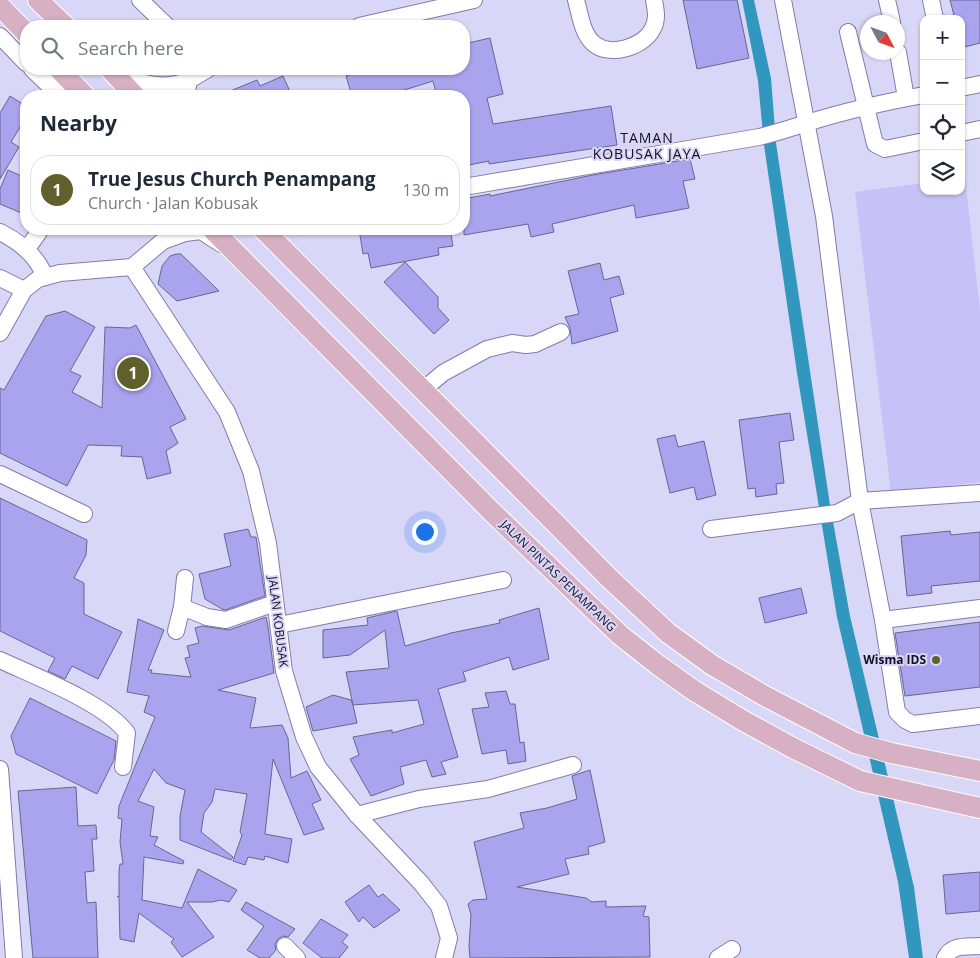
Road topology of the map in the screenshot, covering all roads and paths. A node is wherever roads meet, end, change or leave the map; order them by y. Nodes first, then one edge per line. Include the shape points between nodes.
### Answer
1 (38, 0) edge
2 (140, 0) edge
3 (474, 0) edge
4 (576, 0) edge
5 (654, 0) edge
6 (783, 0) edge
7 (887, 0) edge
8 (931, 0) edge
9 (0, 6) edge
10 (890, 15) edge
11 (934, 15) edge
12 (59, 20) edge
13 (161, 20) edge
14 (386, 20) edge
15 (20, 27) edge
16 (20, 30) edge
17 (848, 32) dead end
18 (0, 37) edge
19 (20, 57) edge
20 (899, 60) edge
21 (38, 75) edge
22 (64, 75) edge
23 (116, 75) edge
24 (123, 75) edge
25 (198, 75) edge
26 (187, 82) edge
27 (980, 84) edge
28 (965, 87) edge
29 (54, 90) edge
30 (77, 90) edge
31 (130, 90) edge
32 (920, 96) edge
33 (906, 98) junction
34 (865, 107) junction
35 (807, 123) junction
36 (980, 129) edge
37 (965, 132) edge
38 (920, 142) edge
39 (470, 186) edge
40 (0, 232) edge
41 (37, 235) edge
42 (166, 235) edge
43 (207, 235) edge
44 (218, 235) edge
45 (269, 235) edge
46 (27, 249) junction
47 (237, 254) junction
48 (132, 267) junction
49 (45, 277) junction
50 (0, 278) edge
51 (24, 290) junction
52 (561, 332) dead end
53 (0, 333) edge
54 (424, 390) junction
55 (0, 474) edge
56 (980, 493) edge
57 (860, 501) junction
58 (84, 514) dead end
59 (711, 529) dead end
60 (185, 578) dead end
61 (503, 580) dead end
62 (275, 603) junction
63 (182, 607) junction
64 (980, 608) edge
65 (883, 620) junction
66 (279, 625) junction
67 (176, 631) dead end
68 (0, 660) edge
69 (980, 716) edge
70 (573, 765) dead end
71 (123, 767) dead end
72 (0, 768) edge
73 (980, 771) edge
74 (980, 808) edge
75 (2, 814) edge
76 (357, 814) junction
77 (284, 946) dead end
78 (980, 946) edge
79 (732, 949) dead end
80 (14, 958) edge
81 (297, 958) edge
82 (444, 958) edge
83 (718, 958) edge
84 (945, 958) edge

1 - 12 main road
2 - 13 street
3 - 14 street
4 - 5 street via 586,33 594,44 620,50 645,40 652,31 657,18
6 - 35 street
7 - 10 street
8 - 11 street
9 - 15 main road
16 - 18 street
17 - 34 street
18 - 19 street
20 - 33 street
21 - 29 street
22 - 30 main road
23 - 31 main road
24 - 26 street via 154,86
25 - 26 street
27 - 28 street
32 - 33 street
33 - 34 street
34 - 35 street
34 - 38 street via 875,144 880,148 885,150
35 - 39 street via 759,137
35 - 57 street via 824,216
36 - 37 street
40 - 46 street
41 - 46 street
42 - 48 street
43 - 47 street
44 - 47 main road, JALAN PINTAS PENAMPANG
45 - 54 main road
46 - 49 street via 40,264
47 - 74 main road, JALAN PINTAS PENAMPANG via 491,511 620,635 665,670 742,720 860,781
48 - 49 street
48 - 62 street, JALAN KOBUSAK via 227,412 251,471 268,543
49 - 51 street
50 - 51 street
51 - 53 street
52 - 54 street via 535,344 512,343 487,349 443,373
54 - 73 main road via 608,577 668,633 712,665 855,743
55 - 58 street
56 - 57 street
57 - 59 street via 837,513
57 - 65 street
60 - 63 street
61 - 66 street
62 - 63 street via 226,620 207,618
62 - 66 street, JALAN KOBUSAK
63 - 67 street
64 - 65 street
65 - 69 street via 897,712 905,720 913,724
66 - 76 street, JALAN KOBUSAK via 284,671 304,737 318,767
68 - 71 street via 89,702 122,725 127,733
70 - 76 street via 488,789 419,799
72 - 75 street
75 - 80 street
76 - 82 street, JALAN KOBUSAK via 439,906 450,938
77 - 81 street
78 - 84 street via 957,947
79 - 83 street

